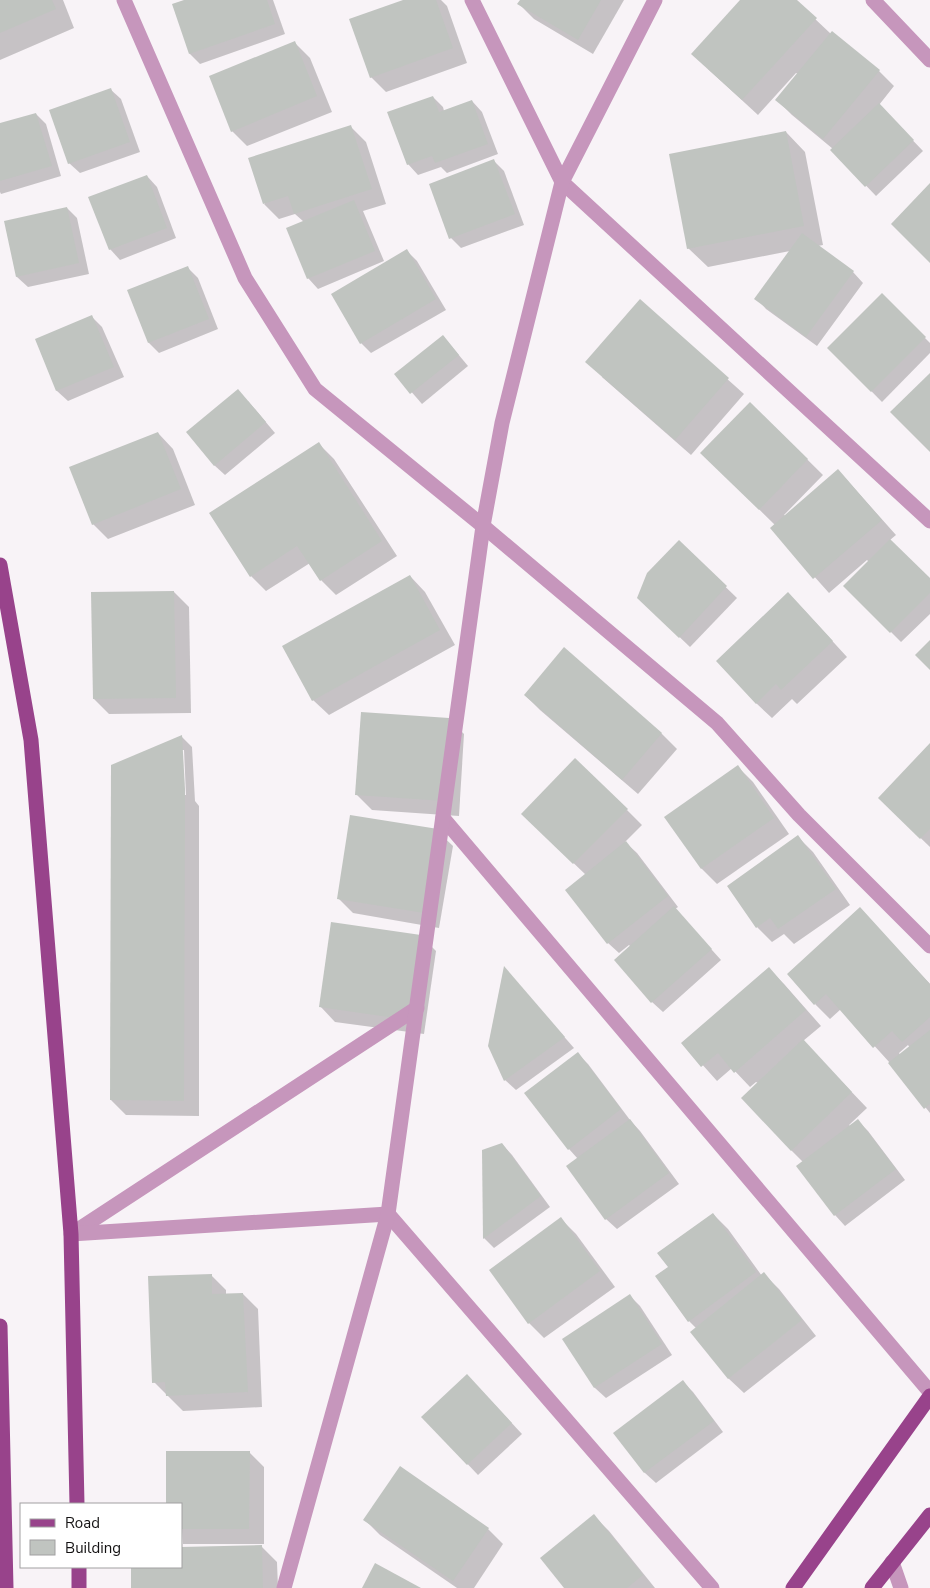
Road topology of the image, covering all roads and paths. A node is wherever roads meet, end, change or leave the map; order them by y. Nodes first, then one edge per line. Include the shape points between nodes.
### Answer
1 (124, 0) edge
2 (472, 0) edge
3 (654, 0) edge
4 (873, 0) edge
5 (930, 60) edge
6 (562, 182) junction
7 (930, 521) edge
8 (483, 526) junction
9 (0, 565) edge
10 (443, 818) junction
11 (930, 946) edge
12 (417, 1008) junction
13 (388, 1214) junction
14 (71, 1234) junction
15 (0, 1326) edge
16 (1, 1345) edge
17 (930, 1392) edge
18 (930, 1396) edge
19 (77, 1503) edge
20 (930, 1515) edge
21 (892, 1562) junction
22 (79, 1568) edge
23 (6, 1588) edge
24 (79, 1588) edge
25 (284, 1588) edge
26 (712, 1588) edge
27 (793, 1588) edge
28 (872, 1588) edge
29 (901, 1588) edge

1 - 8 street via 245,278 315,389
2 - 6 street
3 - 6 street
4 - 5 street
6 - 7 street
6 - 8 street via 502,423
8 - 10 street
8 - 11 street via 717,723 799,815
9 - 14 main road via 30,740
10 - 12 street
10 - 17 street
12 - 13 street
12 - 14 street
13 - 14 street
13 - 25 street
13 - 26 street
14 - 19 main road
15 - 16 main road
16 - 23 main road
18 - 27 main road
20 - 21 main road
21 - 28 main road
21 - 29 street
22 - 24 main road

